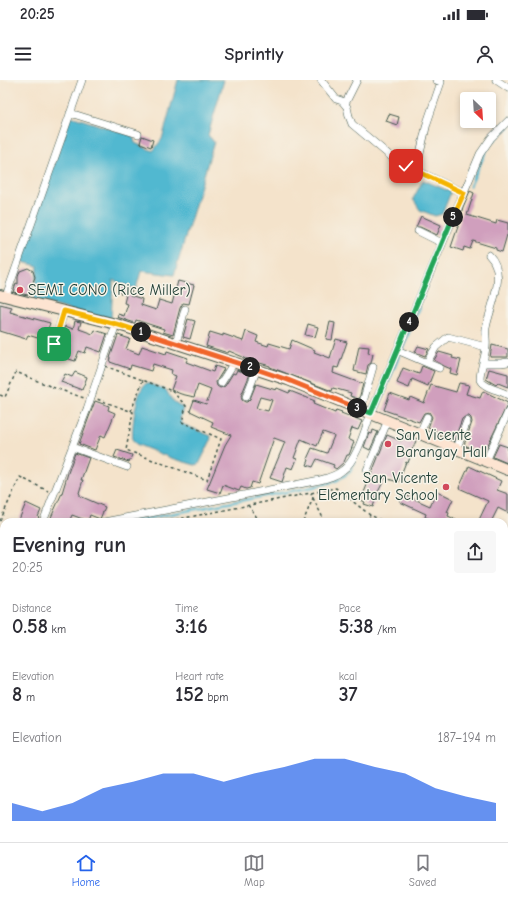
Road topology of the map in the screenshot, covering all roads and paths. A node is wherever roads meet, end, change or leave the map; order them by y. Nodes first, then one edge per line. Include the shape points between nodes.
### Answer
1 (82, 80) edge
2 (321, 80) edge
3 (356, 80) edge
4 (496, 80) edge
5 (440, 81) edge
6 (508, 88) edge
7 (345, 104) junction
8 (70, 112) junction
9 (508, 121) edge
10 (138, 134) dead end
11 (416, 171) junction
12 (464, 193) junction
13 (418, 231) dead end
14 (442, 243) junction
15 (489, 255) dead end
16 (3, 295) edge
17 (185, 309) dead end
18 (64, 311) junction
19 (116, 324) junction
20 (176, 343) junction
21 (486, 346) junction
22 (398, 350) junction
23 (63, 352) dead end
24 (235, 362) junction
25 (427, 362) junction
26 (508, 362) edge
27 (483, 363) junction
28 (373, 367) dead end
29 (439, 368) dead end
30 (257, 369) junction
31 (143, 380) junction
32 (221, 383) dead end
33 (0, 395) edge
34 (508, 395) edge
35 (246, 397) dead end
36 (84, 398) dead end
37 (131, 411) junction
38 (366, 411) junction
39 (508, 412) edge
40 (427, 417) dead end
41 (388, 420) junction
42 (467, 421) dead end
43 (420, 433) junction
44 (72, 447) junction
45 (457, 448) junction
46 (486, 461) junction
47 (127, 467) dead end
48 (367, 470) dead end
49 (508, 470) edge
50 (47, 491) dead end
51 (311, 493) junction
52 (313, 498) junction
53 (248, 505) junction
54 (370, 515) junction
55 (1, 518) edge
56 (45, 518) edge
57 (125, 518) edge
58 (184, 518) edge
59 (257, 518) edge
60 (305, 518) edge
61 (323, 518) edge
62 (369, 518) edge
63 (376, 518) edge

1 - 8 street
2 - 7 street via 336,99
3 - 7 street
4 - 6 street
5 - 11 street
7 - 11 street via 352,124 395,160
8 - 10 street
8 - 16 street
9 - 12 street via 480,154
11 - 12 street
12 - 14 street
13 - 14 street
14 - 22 street
15 - 21 street via 498,268 498,287 486,328
16 - 18 street
17 - 20 street
18 - 19 street
18 - 23 street via 54,346
19 - 20 street
19 - 44 street
20 - 24 street
21 - 25 street via 448,337 436,347
21 - 27 street
22 - 25 street
22 - 38 street
24 - 30 street
24 - 32 street
25 - 29 street
26 - 27 street
27 - 34 street via 481,383
28 - 38 street
30 - 35 street
30 - 38 street
31 - 37 path
31 - 37 path via 105,366 94,398
31 - 37 path via 172,391 186,406 182,422 222,439 207,480 126,450 133,412
33 - 36 path via 5,397 16,372
38 - 41 street
38 - 57 street via 351,462 335,475
39 - 46 street
40 - 43 street
41 - 43 street
41 - 48 street
42 - 45 street
43 - 45 street
44 - 47 street
44 - 56 street
45 - 46 street
46 - 49 street
50 - 55 path via 20,477
51 - 52 path
51 - 53 path
51 - 54 path via 336,488
52 - 60 path
52 - 61 path
53 - 58 path
53 - 59 path
54 - 62 path
54 - 63 path

